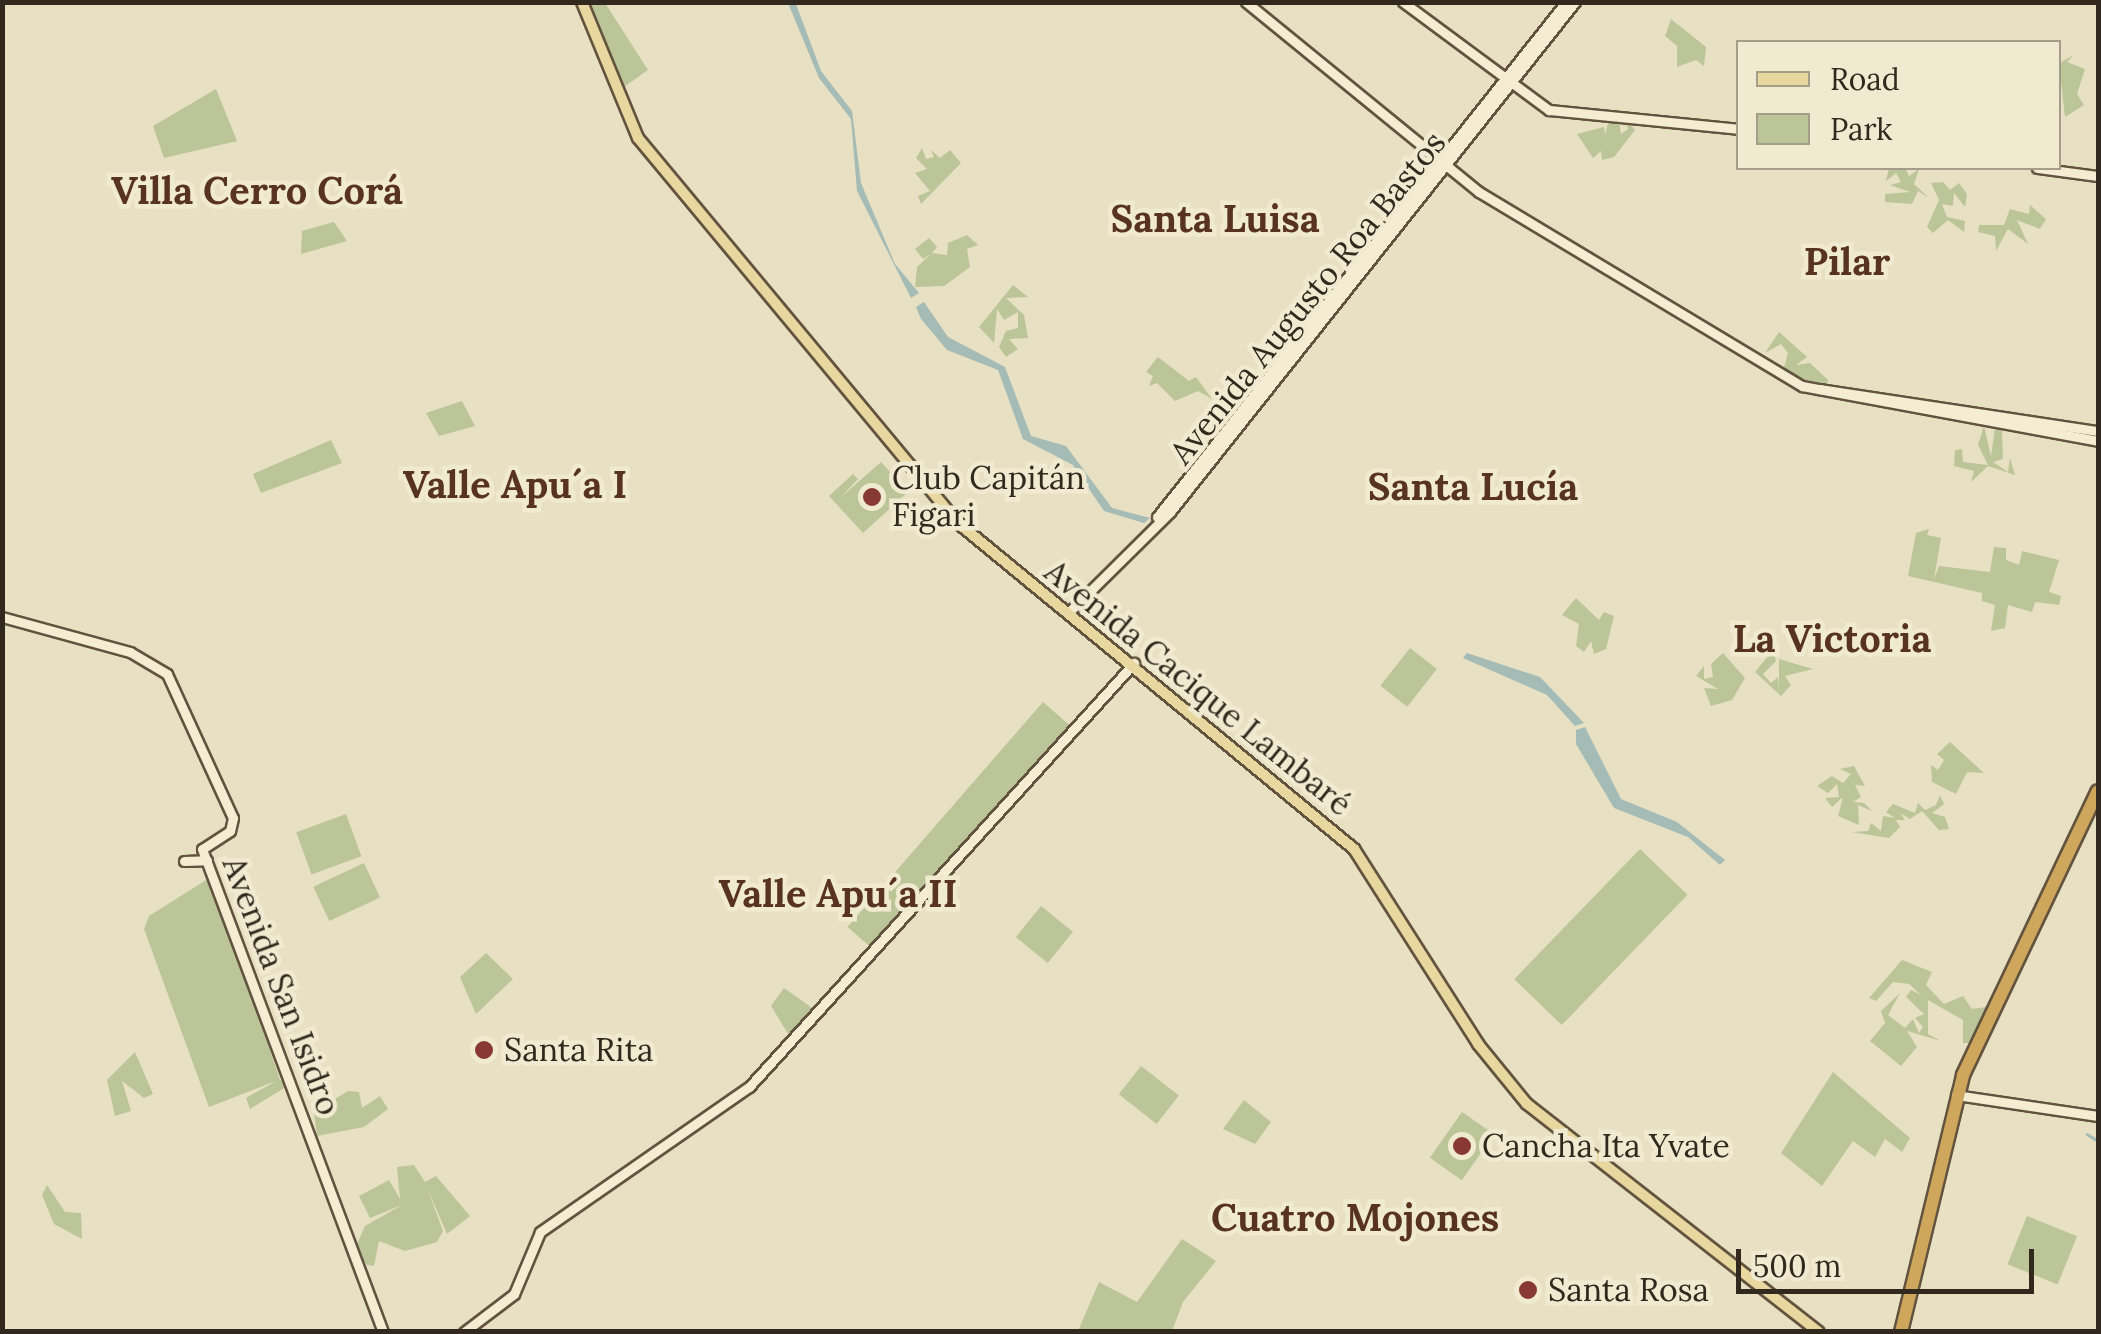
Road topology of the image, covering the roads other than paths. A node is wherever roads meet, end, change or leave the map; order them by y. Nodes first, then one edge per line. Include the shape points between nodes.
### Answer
1 (584, 2) edge
2 (1246, 2) edge
3 (1403, 2) edge
4 (1566, 2) edge
5 (1574, 2) edge
6 (1508, 83) junction
7 (1736, 129) edge
8 (1444, 163) junction
9 (2052, 170) edge
10 (2098, 176) edge
11 (1802, 386) junction
12 (2098, 431) edge
13 (2098, 441) edge
14 (1067, 610) junction
15 (2, 617) edge
16 (1133, 664) junction
17 (2098, 791) edge
18 (2098, 805) edge
19 (207, 860) junction
20 (184, 862) dead end
21 (1959, 1097) junction
22 (2098, 1116) edge
23 (384, 1332) edge
24 (464, 1332) edge
25 (1819, 1332) edge
26 (1901, 1332) edge
27 (1909, 1332) edge

1 - 14 main road, Avenida Cacique Lambaré via 641,136 961,520
2 - 8 main road
3 - 6 main road
4 - 6 main road
5 - 6 main road
6 - 7 main road via 1549,110
6 - 8 main road, Avenida Augusto Roa Bastos
8 - 11 main road via 1561,245
8 - 14 main road, Avenida Augusto Roa Bastos via 1158,520
9 - 10 main road
11 - 12 main road
11 - 13 main road
14 - 16 main road, Avenida Cacique Lambaré
15 - 19 main road, Avenida San Isidro via 130,652 166,672 232,818 230,831 202,848
16 - 24 main road via 749,1087 540,1232 514,1294
16 - 25 main road, Avenida Cacique Lambaré via 1357,846 1475,1037 1529,1102
17 - 21 highway
18 - 21 highway
19 - 20 main road
19 - 23 main road, Avenida San Isidro
21 - 22 main road
21 - 26 highway
21 - 27 highway

